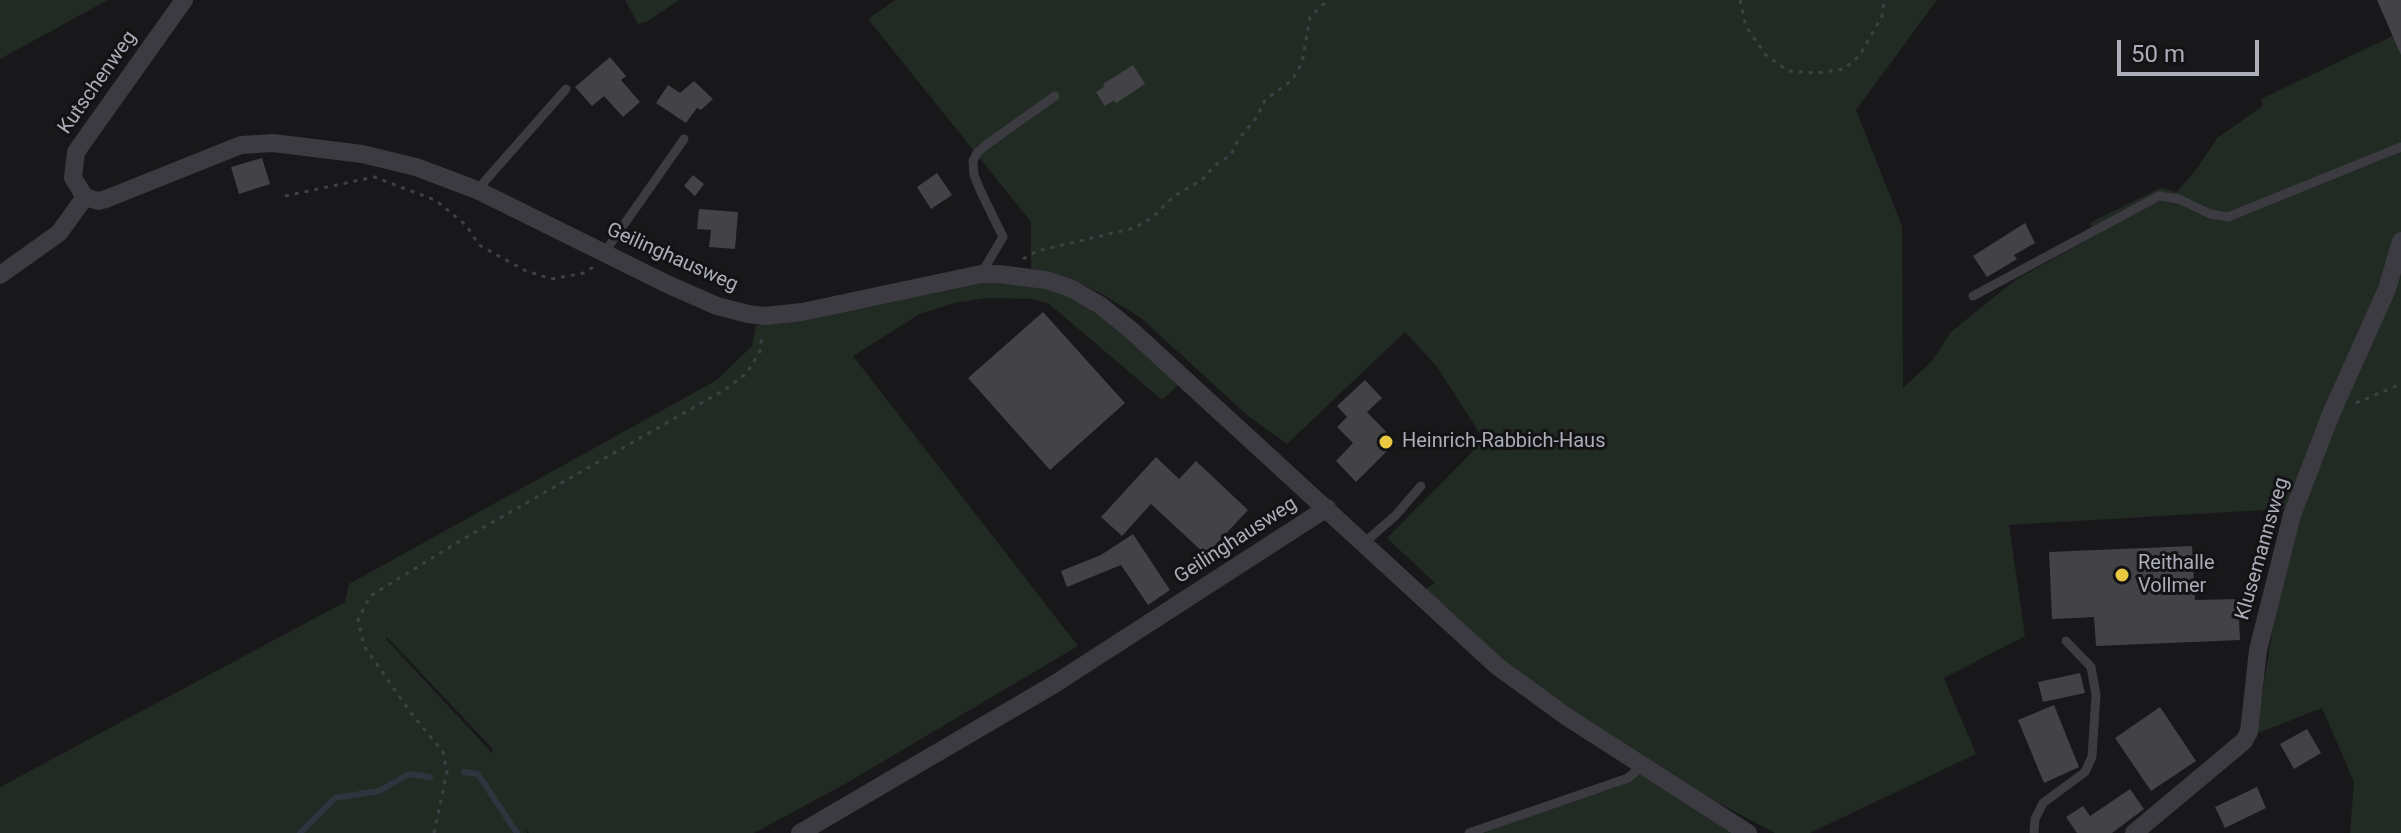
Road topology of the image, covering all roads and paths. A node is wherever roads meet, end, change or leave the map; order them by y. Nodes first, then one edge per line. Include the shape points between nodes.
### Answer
1 (184, 0) edge
2 (1328, 0) edge
3 (1740, 0) edge
4 (1884, 0) edge
5 (566, 89) dead end
6 (1055, 96) dead end
7 (684, 139) dead end
8 (2401, 147) edge
9 (477, 190) junction
10 (285, 196) dead end
11 (85, 197) junction
12 (2401, 241) edge
13 (604, 253) junction
14 (990, 274) junction
15 (0, 275) edge
16 (1973, 296) dead end
17 (765, 316) junction
18 (2401, 384) edge
19 (2331, 414) junction
20 (1421, 486) dead end
21 (1327, 508) junction
22 (1365, 542) junction
23 (2066, 641) dead end
24 (1643, 765) junction
25 (434, 833) edge
26 (800, 833) edge
27 (1469, 833) edge
28 (1748, 833) edge
29 (2034, 833) edge
30 (2134, 833) edge

1 - 11 street, Kutschenweg via 76,152 73,178
2 - 14 path via 1310,17 1302,63 1292,80 1265,100 1231,155 1202,180 1134,228 1037,251
3 - 4 path via 1746,27 1766,55 1788,71 1817,73 1844,69 1860,55 1882,16
5 - 9 lane
6 - 14 lane via 986,145 973,161 974,175 1003,237
7 - 13 lane
8 - 16 lane via 2228,217 2159,196
9 - 11 street, Geilinghausweg via 362,154 260,143 241,145 106,199
9 - 13 street, Geilinghausweg
10 - 13 path via 374,177 435,200 466,225 479,245 551,279 584,273
11 - 15 street via 59,233
12 - 19 street, Klusemannsweg via 2387,289
13 - 17 street, Geilinghausweg via 717,306
14 - 17 street, Geilinghausweg
14 - 21 street, Geilinghausweg via 1046,280 1100,305
17 - 25 path via 760,351 747,373 726,389 370,596 358,620 364,646 443,752 447,772
18 - 19 path
19 - 30 street, Klusemannsweg via 2292,515 2274,580 2258,650 2249,732
20 - 22 lane
21 - 22 street, Geilinghausweg
21 - 26 street, Geilinghausweg via 1053,685
22 - 24 street, Geilinghausweg via 1497,666
23 - 29 lane via 2091,667 2096,695 2092,757 2085,772 2043,803
24 - 27 lane via 1628,778
24 - 28 street, Geilinghausweg

